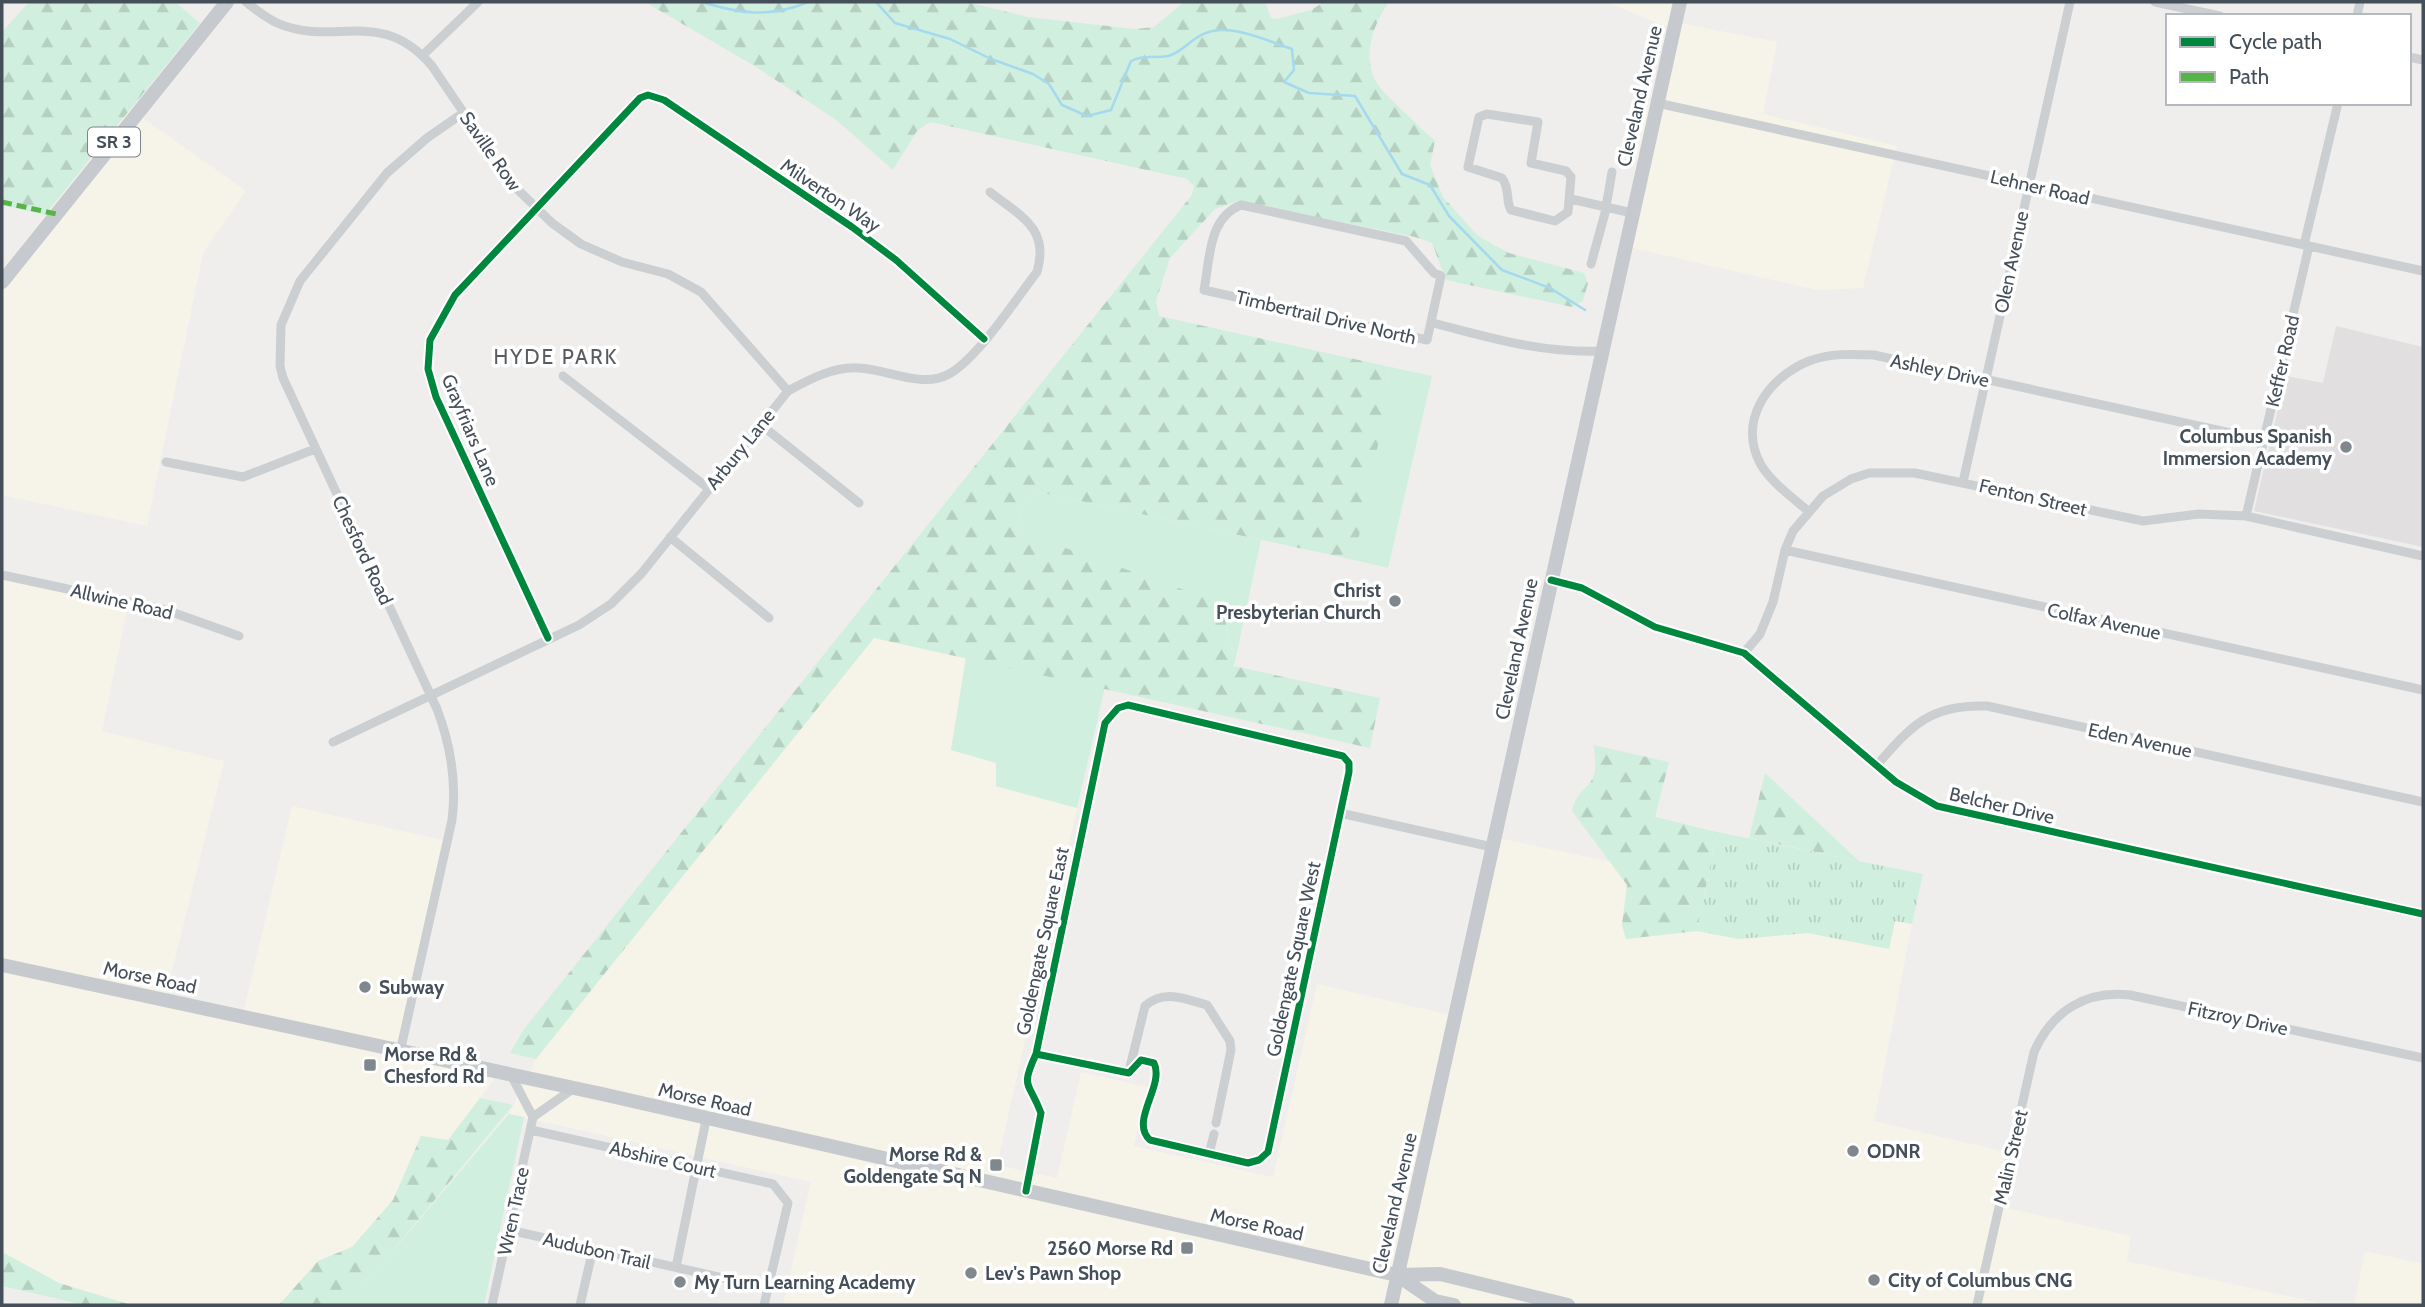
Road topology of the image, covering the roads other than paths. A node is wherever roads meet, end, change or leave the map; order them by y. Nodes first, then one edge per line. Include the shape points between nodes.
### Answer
1 (227, 2) edge
2 (246, 2) edge
3 (478, 2) edge
4 (1680, 2) edge
5 (2070, 2) edge
6 (2155, 2) edge
7 (2211, 14) edge
8 (422, 55) junction
9 (648, 95) joint
10 (1657, 103) junction
11 (2338, 105) edge
12 (463, 113) junction
13 (1612, 172) dead end
14 (2028, 184) junction
15 (990, 192) dead end
16 (1571, 199) junction
17 (535, 207) junction
18 (1606, 207) junction
19 (1632, 213) junction
20 (2306, 246) junction
21 (1591, 264) dead end
22 (2423, 271) edge
23 (2, 282) edge
24 (1433, 323) junction
25 (984, 339) junction
26 (1601, 351) junction
27 (563, 376) dead end
28 (1986, 380) junction
29 (788, 391) junction
30 (760, 424) junction
31 (2263, 440) junction
32 (315, 449) junction
33 (166, 462) dead end
34 (1963, 481) junction
35 (708, 488) junction
36 (859, 503) dead end
37 (1808, 510) junction
38 (2246, 516) junction
39 (670, 537) junction
40 (1785, 550) junction
41 (2423, 556) edge
42 (2, 575) edge
43 (1550, 580) junction
44 (769, 618) dead end
45 (239, 636) dead end
46 (548, 638) junction
47 (1744, 653) junction
48 (2423, 690) edge
49 (430, 694) junction
50 (1128, 705) joint
51 (333, 742) dead end
52 (1877, 765) junction
53 (2423, 802) edge
54 (1340, 813) junction
55 (1492, 847) junction
56 (2423, 914) edge
57 (2, 965) edge
58 (2058, 1016) joint
59 (400, 1052) junction
60 (1036, 1054) junction
61 (2423, 1058) edge
62 (1129, 1073) junction
63 (511, 1075) junction
64 (574, 1088) junction
65 (533, 1117) junction
66 (706, 1120) junction
67 (1216, 1123) dead end
68 (531, 1130) junction
69 (1214, 1134) dead end
70 (1209, 1154) junction
71 (696, 1166) junction
72 (1027, 1191) junction
73 (509, 1230) junction
74 (593, 1249) junction
75 (676, 1267) junction
76 (1397, 1275) junction
77 (768, 1288) junction
78 (492, 1305) edge
79 (580, 1305) edge
80 (764, 1305) edge
81 (1391, 1305) edge
82 (1454, 1305) edge
83 (1568, 1305) edge
84 (1977, 1305) edge

1 - 23 main road, SR 3
2 - 8 street, Saville Row via 284,25 382,33 404,40
3 - 8 street
4 - 10 main road, Cleveland Avenue
5 - 14 street, Olen Avenue
6 - 7 street
8 - 12 street, Saville Row
9 - 17 street, Grayfriars Lane via 640,98
9 - 25 street, Milverton Way via 664,100 852,227
10 - 14 street, Lehner Road
10 - 19 main road, Cleveland Avenue
11 - 20 street, Keffer Road
12 - 17 street, Saville Row via 512,184
12 - 32 street, Chesford Road via 387,173 299,281 285,310 280,366
13 - 18 street
14 - 20 street, Lehner Road
14 - 28 street, Olen Avenue
15 - 25 street, Arbury Lane via 1032,225 1041,247 1037,272
16 - 16 street via 1572,177 1566,171 1531,163 1538,122 1495,114 1479,117 1468,167 1503,178 1511,211 1555,221 1568,212
16 - 18 street
17 - 29 street, Saville Row via 581,244 622,262 668,274 701,292
17 - 46 street, Grayfriars Lane via 455,295 430,340 428,369 436,397
18 - 19 street
18 - 21 street
19 - 26 main road, Cleveland Avenue
20 - 22 street, Lehner Road
20 - 31 street, Keffer Road
24 - 24 street, Timbertrail Drive North via 1441,276 1406,241 1241,205 1227,210 1217,222 1204,290 1427,340
24 - 26 street, Timbertrail Drive North via 1538,349
25 - 29 street, Arbury Lane via 947,376 916,379 857,367 815,376
26 - 43 main road, Cleveland Avenue
27 - 35 street
28 - 31 street, Ashley Drive
28 - 34 street, Olen Avenue
28 - 37 street, Ashley Drive via 1845,353 1808,361 1772,385 1752,422 1753,445 1762,467
29 - 30 street, Arbury Lane
30 - 35 street, Arbury Lane
30 - 36 street
31 - 38 street, Keffer Road
32 - 33 street via 243,477
32 - 49 street, Chesford Road
34 - 37 street, Fenton Street via 1915,472 1870,473 1833,489
34 - 38 street, Fenton Street via 2143,521 2199,514
35 - 39 street, Arbury Lane
37 - 40 street, Fenton Street
38 - 41 street, Fenton Street
39 - 44 street
39 - 46 street, Arbury Lane via 611,604
40 - 47 street, Fenton Street via 1773,602 1760,634
40 - 48 street, Colfax Avenue
42 - 45 street, Allwine Road via 166,610
43 - 47 street, Belcher Drive via 1582,588 1655,627
43 - 55 main road, Cleveland Avenue
46 - 49 street, Arbury Lane
47 - 52 street, Belcher Drive
49 - 51 street, Arbury Lane
49 - 59 street, Chesford Road via 450,751 454,802
50 - 54 street, Goldengate Square West via 1335,752 1349,763
50 - 60 street, Goldengate Square East via 1110,714 1105,723
52 - 53 street, Eden Avenue via 1925,717 1947,708 1987,706
52 - 56 street, Belcher Drive via 1915,795 1964,814
54 - 55 street
54 - 70 street, Goldengate Square West via 1268,1152 1248,1163
55 - 76 main road, Cleveland Avenue
57 - 59 main road, Morse Road
58 - 61 street, Fitzroy Drive via 2085,998 2130,995
58 - 84 street, Malin Street via 2034,1052
59 - 63 main road, Morse Road
60 - 62 street
60 - 72 street, Goldengate Square East via 1026,1077 1028,1091 1041,1112
62 - 67 street via 1145,1006 1168,996 1207,1005 1230,1041
62 - 70 street via 1142,1060 1156,1068 1143,1126 1146,1136
63 - 64 main road, Morse Road
63 - 65 street
64 - 65 street
64 - 66 main road, Morse Road
65 - 68 street, Wren Trace
66 - 71 street
66 - 72 main road, Morse Road
68 - 71 street, Abshire Court
68 - 73 street, Wren Trace
69 - 70 street
71 - 75 street
71 - 77 street, Abshire Court via 773,1184 788,1203
72 - 76 main road, Morse Road
73 - 74 street, Audubon Trail
73 - 78 street, Wren Trace
74 - 75 street, Audubon Trail
74 - 79 street
75 - 77 street, Audubon Trail
76 - 81 main road, Cleveland Avenue
76 - 82 main road, Morse Road via 1435,1301
76 - 83 main road, Morse Road via 1440,1275
77 - 80 street

